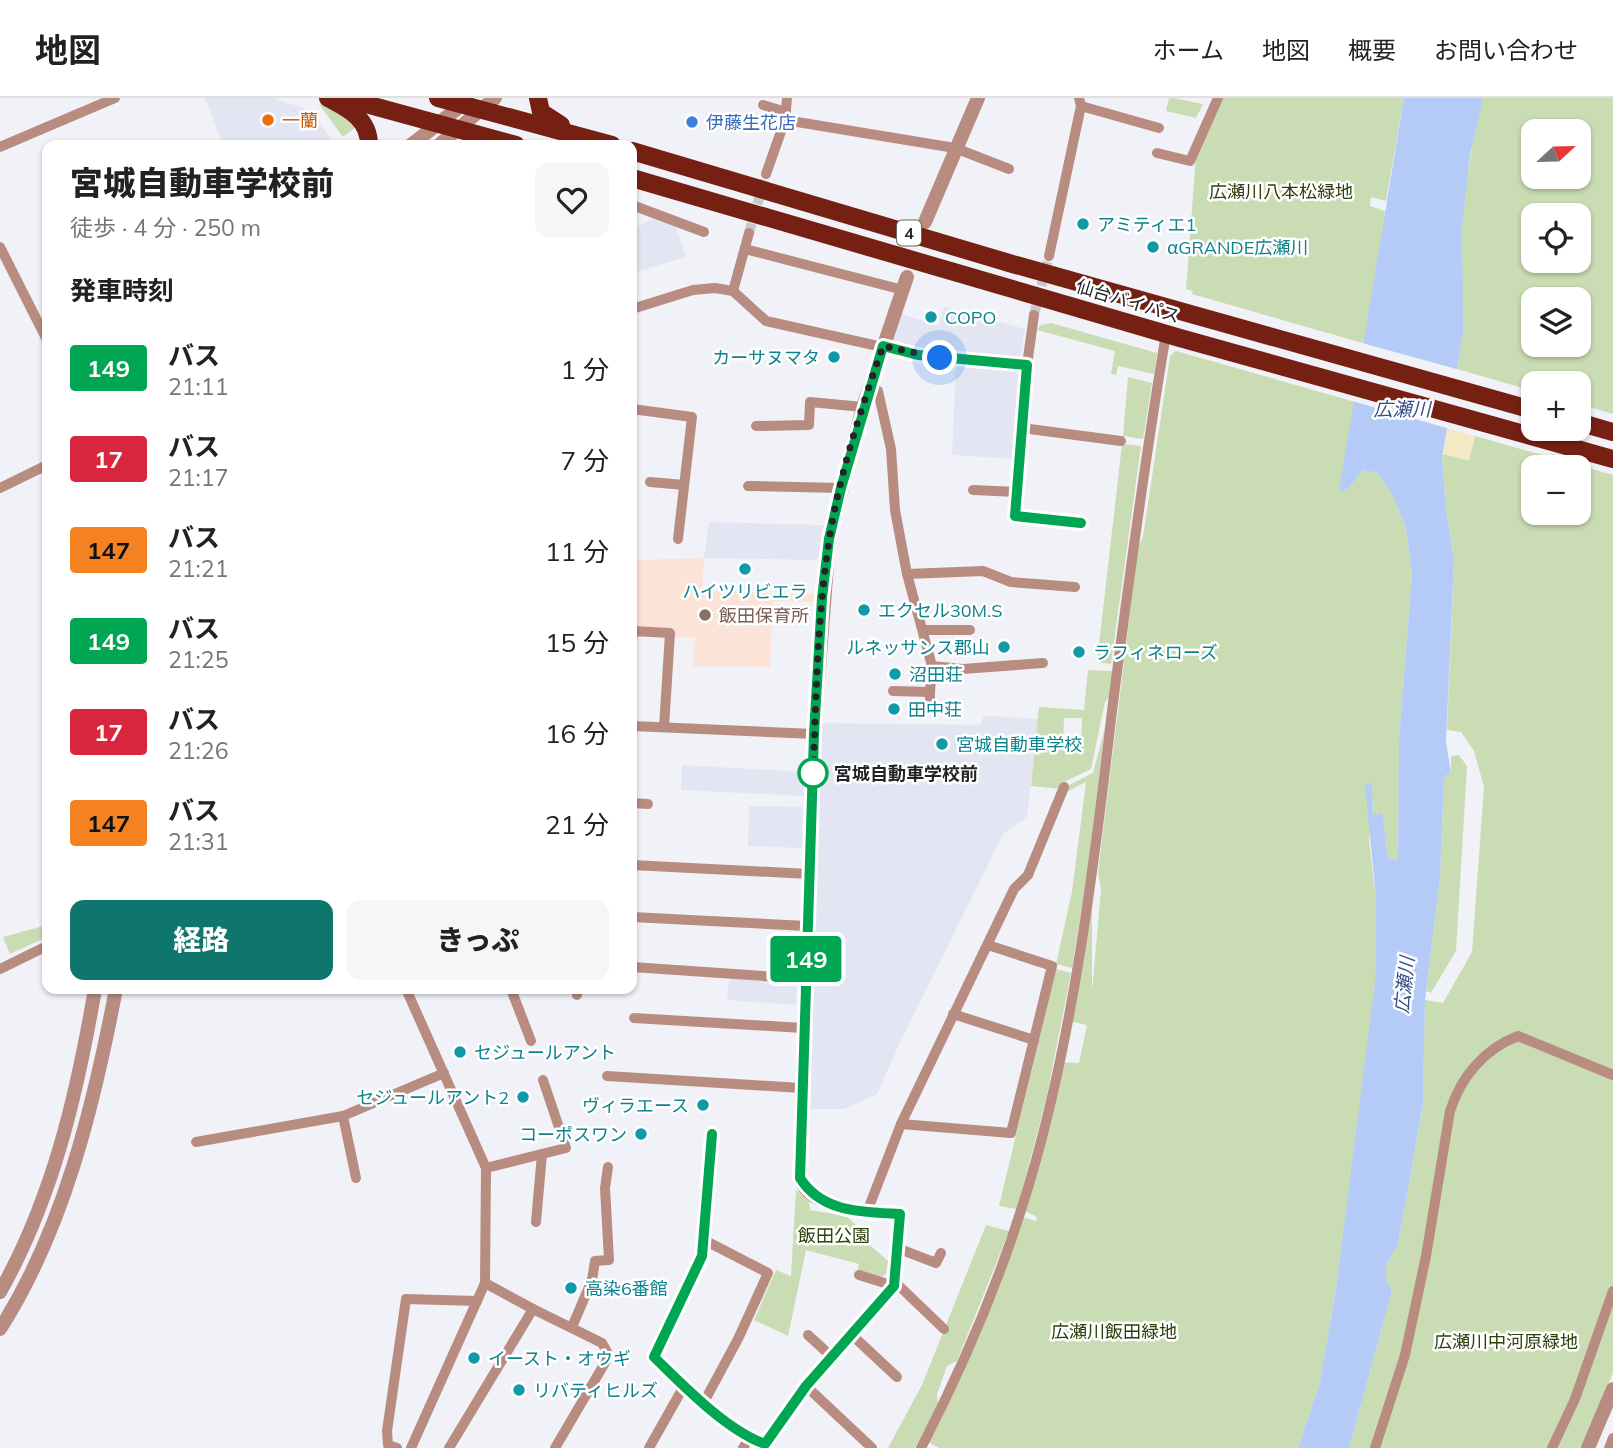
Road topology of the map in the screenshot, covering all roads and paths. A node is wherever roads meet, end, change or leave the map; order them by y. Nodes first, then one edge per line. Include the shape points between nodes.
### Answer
1 (115, 98) edge
2 (328, 98) edge
3 (344, 98) edge
4 (438, 98) edge
5 (495, 98) edge
6 (538, 98) edge
7 (787, 98) edge
8 (978, 98) edge
9 (1218, 98) edge
10 (1080, 102) edge
11 (471, 104) edge
12 (763, 105) dead end
13 (785, 116) junction
14 (438, 124) junction
15 (1159, 128) dead end
16 (458, 129) junction
17 (581, 136) junction
18 (369, 140) edge
19 (417, 140) edge
20 (445, 140) edge
21 (498, 140) edge
22 (595, 140) edge
23 (0, 147) edge
24 (955, 148) junction
25 (637, 152) edge
26 (1157, 153) dead end
27 (1009, 169) dead end
28 (766, 174) tunnel mouth
29 (637, 179) edge
30 (637, 207) edge
31 (925, 222) dead end
32 (704, 232) dead end
33 (749, 233) tunnel mouth
34 (0, 247) edge
35 (745, 249) junction
36 (1049, 256) tunnel mouth
37 (4, 266) edge
38 (905, 284) joint
39 (733, 291) junction
40 (637, 307) edge
41 (1034, 316) tunnel mouth
42 (42, 331) edge
43 (1173, 336) junction
44 (883, 346) junction
45 (1027, 365) junction
46 (869, 385) junction
47 (863, 407) junction
48 (1521, 407) edge
49 (637, 410) edge
50 (756, 426) dead end
51 (1591, 426) edge
52 (1022, 428) junction
53 (1613, 432) edge
54 (1121, 441) dead end
55 (1613, 459) edge
56 (42, 467) edge
57 (650, 482) dead end
58 (684, 485) junction
59 (748, 486) dead end
60 (0, 488) edge
61 (841, 488) junction
62 (973, 490) dead end
63 (1017, 492) junction
64 (1081, 523) dead end
65 (678, 539) dead end
66 (907, 573) junction
67 (1075, 587) dead end
68 (923, 630) junction
69 (970, 630) dead end
70 (637, 631) edge
71 (1043, 663) dead end
72 (932, 666) junction
73 (893, 691) dead end
74 (930, 692) junction
75 (930, 708) dead end
76 (637, 726) edge
77 (664, 727) junction
78 (814, 734) junction
79 (1064, 786) dead end
80 (637, 803) edge
81 (649, 804) dead end
82 (637, 865) edge
83 (809, 874) junction
84 (637, 917) edge
85 (807, 926) junction
86 (988, 945) junction
87 (42, 948) edge
88 (637, 967) edge
89 (0, 969) edge
90 (806, 979) junction
91 (94, 994) edge
92 (115, 994) edge
93 (408, 994) edge
94 (513, 994) edge
95 (953, 1014) junction
96 (634, 1018) dead end
97 (803, 1028) junction
98 (1034, 1040) junction
99 (531, 1041) dead end
100 (444, 1073) junction
101 (1613, 1075) edge
102 (607, 1076) dead end
103 (543, 1080) dead end
104 (801, 1088) junction
105 (343, 1116) junction
106 (901, 1124) junction
107 (712, 1134) dead end
108 (196, 1142) dead end
109 (542, 1154) junction
110 (608, 1167) dead end
111 (486, 1168) junction
112 (356, 1178) dead end
113 (867, 1212) junction
114 (900, 1214) joint
115 (536, 1223) dead end
116 (704, 1240) junction
117 (897, 1248) junction
118 (941, 1253) dead end
119 (859, 1275) dead end
120 (485, 1283) junction
121 (894, 1284) junction
122 (1613, 1291) edge
123 (0, 1292) edge
124 (477, 1301) junction
125 (533, 1309) junction
126 (572, 1327) junction
127 (0, 1329) edge
128 (944, 1329) dead end
129 (808, 1335) dead end
130 (852, 1335) junction
131 (832, 1357) junction
132 (897, 1377) dead end
133 (806, 1386) junction
134 (684, 1387) junction
135 (1613, 1389) edge
136 (704, 1402) junction
137 (1613, 1437) edge
138 (746, 1443) edge
139 (767, 1446) edge
140 (416, 1447) edge
141 (397, 1448) edge
142 (449, 1448) edge
143 (555, 1448) edge
144 (649, 1448) edge
145 (872, 1448) edge
146 (921, 1448) edge
147 (1375, 1448) edge
148 (1552, 1448) edge
149 (1588, 1448) edge
150 (1609, 1448) edge

1 - 23 street
2 - 18 highway via 361,119
3 - 14 highway
4 - 11 highway
5 - 11 street
6 - 17 highway via 546,117
7 - 13 street
8 - 24 street
9 - 26 street via 1190,160
10 - 15 street
10 - 36 street
11 - 14 street
11 - 16 street
11 - 17 highway
12 - 13 street
13 - 24 street
13 - 28 street
14 - 16 highway
14 - 19 street
16 - 20 street
16 - 21 highway
17 - 22 highway
24 - 27 street
24 - 31 street
25 - 48 highway, 仙台バイパス / 4
29 - 43 highway, 仙台バイパス / 4
30 - 32 street
33 - 35 street
34 - 37 street
35 - 38 street
35 - 39 street
37 - 42 street
38 - 44 street
39 - 40 street via 693,290
39 - 44 street via 766,321
41 - 45 street
43 - 55 highway, 仙台バイパス / 4
43 - 146 street via 1126,598 1100,822 1053,1089 1013,1234 947,1398
44 - 45 street via 918,355
44 - 46 street
45 - 52 street
46 - 47 street
46 - 66 street via 878,391 891,449 895,510
47 - 50 street via 810,402 809,425
47 - 61 street
49 - 58 street via 691,417
51 - 53 highway
52 - 54 street
52 - 63 street
56 - 60 street
57 - 58 street
58 - 65 street
59 - 61 street
61 - 78 street via 822,598
62 - 63 street
63 - 64 street via 1015,516
66 - 67 street via 983,571 1011,582
66 - 68 street
68 - 69 street
68 - 72 street
70 - 77 street via 670,633
71 - 72 street via 963,669
72 - 74 street
73 - 74 street
74 - 75 street
76 - 77 street
77 - 78 street
78 - 83 street
79 - 86 street via 1028,876 1014,889
80 - 81 street
82 - 83 street
83 - 85 street
84 - 85 street
85 - 90 street
86 - 95 street
86 - 98 street via 1052,966
87 - 89 street
88 - 90 street
90 - 97 street
91 - 123 street via 80,1077 55,1168
92 - 127 street via 99,1080 71,1173 30,1275
93 - 100 street
94 - 99 street
95 - 98 street
95 - 106 street
96 - 97 street
97 - 104 street
98 - 106 street via 1011,1133
100 - 105 street
100 - 111 street
101 - 147 street via 1518,1036 1489,1053 1456,1091 1405,1355
102 - 104 street
103 - 109 street via 566,1148
104 - 113 street via 801,1181 841,1210
105 - 108 street
105 - 112 street
106 - 113 street
107 - 116 street
109 - 111 street
109 - 115 street
110 - 126 street via 609,1260 595,1261
111 - 120 street
113 - 114 street
114 - 117 street
116 - 134 street via 702,1256 654,1357
116 - 136 street via 768,1273
117 - 118 street via 936,1263
117 - 121 street
119 - 121 street
120 - 124 street
120 - 125 street
121 - 128 street
121 - 130 street
122 - 148 street via 1575,1399
124 - 140 street
124 - 141 street via 407,1299 387,1432 388,1445
125 - 126 street
125 - 142 street
126 - 143 street via 602,1343 607,1356
129 - 131 street
130 - 131 street
130 - 132 street
131 - 133 street
133 - 139 street
133 - 145 street
134 - 136 street
134 - 144 street
135 - 149 street
136 - 138 street
137 - 150 street
138 - 139 street

